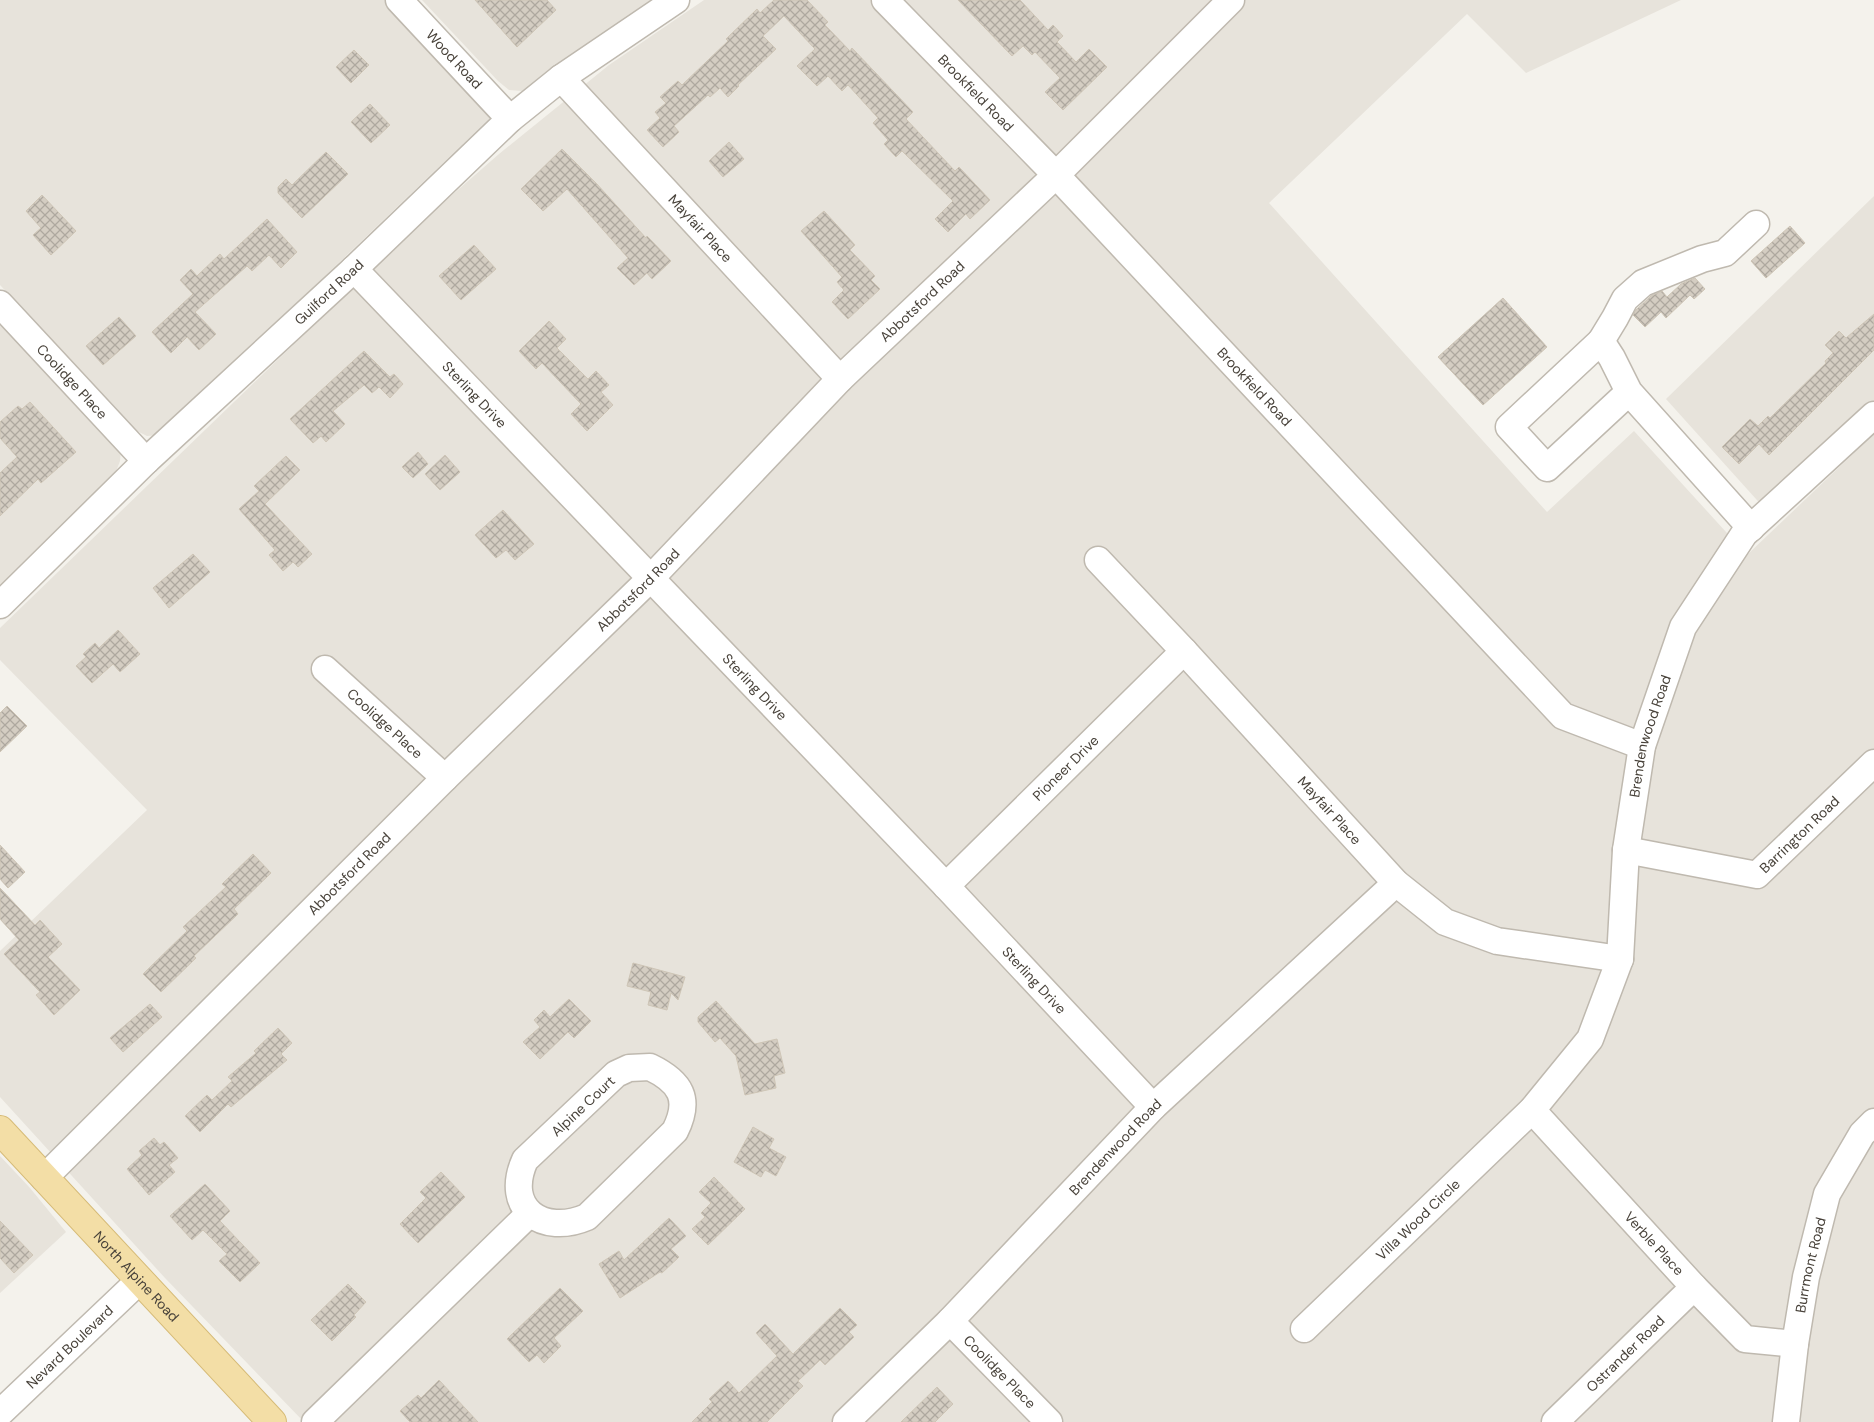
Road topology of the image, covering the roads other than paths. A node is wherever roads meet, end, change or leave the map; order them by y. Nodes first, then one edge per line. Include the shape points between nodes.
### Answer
1 (400, 0) edge
2 (676, 0) edge
3 (885, 0) edge
4 (1231, 0) edge
5 (561, 78) junction
6 (510, 120) junction
7 (1056, 175) junction
8 (1756, 224) dead end
9 (354, 269) junction
10 (0, 304) edge
11 (1601, 341) junction
12 (840, 379) junction
13 (1629, 392) junction
14 (1874, 415) edge
15 (146, 460) junction
16 (1751, 528) junction
17 (1098, 560) dead end
18 (651, 578) junction
19 (0, 605) edge
20 (1184, 651) junction
21 (325, 669) dead end
22 (1642, 746) junction
23 (1874, 763) edge
24 (445, 778) junction
25 (1626, 850) junction
26 (1396, 883) junction
27 (946, 886) junction
28 (1620, 959) junction
29 (1153, 1107) junction
30 (1532, 1110) junction
31 (1874, 1122) edge
32 (0, 1130) edge
33 (44, 1178) junction
34 (529, 1214) junction
35 (140, 1280) junction
36 (1694, 1287) junction
37 (950, 1321) junction
38 (1304, 1329) dead end
39 (1795, 1344) junction
40 (0, 1413) edge
41 (272, 1422) edge
42 (315, 1422) edge
43 (846, 1422) edge
44 (1049, 1422) edge
45 (1555, 1422) edge
46 (1786, 1422) edge

1 - 6 street, Wood Road
2 - 5 street, Guilford Road
3 - 7 street, Brookfield Road
4 - 7 street, Abbotsford Road
5 - 6 street, Guilford Road
5 - 12 street, Mayfair Place
6 - 9 street, Guilford Road
7 - 12 street, Abbotsford Road
7 - 22 street, Brookfield Road via 1563,716
8 - 11 street via 1725,253 1643,283 1625,299
9 - 15 street, Guilford Road
9 - 18 street, Sterling Drive
10 - 15 street, Coolidge Place
11 - 13 street
11 - 13 street via 1509,427 1548,468
12 - 18 street, Abbotsford Road
13 - 16 street
14 - 16 street, Brendenwood Road
15 - 19 street, Guilford Road
16 - 22 street, Brendenwood Road via 1684,627
17 - 20 street, Mayfair Place
18 - 24 street, Abbotsford Road
18 - 27 street, Sterling Drive
20 - 26 street, Mayfair Place
20 - 27 street, Pioneer Drive
21 - 24 street, Coolidge Place
22 - 25 street, Brendenwood Road
23 - 25 street, Barrington Road via 1757,875
24 - 33 street, Abbotsford Road
25 - 28 street, Brendenwood Road
26 - 28 street, Mayfair Place via 1445,922 1497,941
26 - 29 street, Brendenwood Road
27 - 29 street, Sterling Drive
28 - 30 street, Brendenwood Road via 1590,1039
29 - 37 street, Brendenwood Road
30 - 36 street, Verble Place
30 - 38 street, Villa Wood Circle
31 - 39 street, Burrmont Road via 1862,1134 1827,1194 1806,1277
32 - 33 main road, North Alpine Road
33 - 35 main road, North Alpine Road
34 - 34 street, Alpine Court via 562,1224 587,1217 675,1131 684,1107 676,1085 650,1067 629,1068 616,1074 525,1160 518,1187
34 - 42 street
35 - 40 street, Nevard Boulevard
35 - 41 main road, North Alpine Road
36 - 39 street, Verble Place via 1745,1339
36 - 45 street, Ostrander Road
37 - 43 street, Brendenwood Road
37 - 44 street, Coolidge Place
39 - 46 street, Burrmont Road

